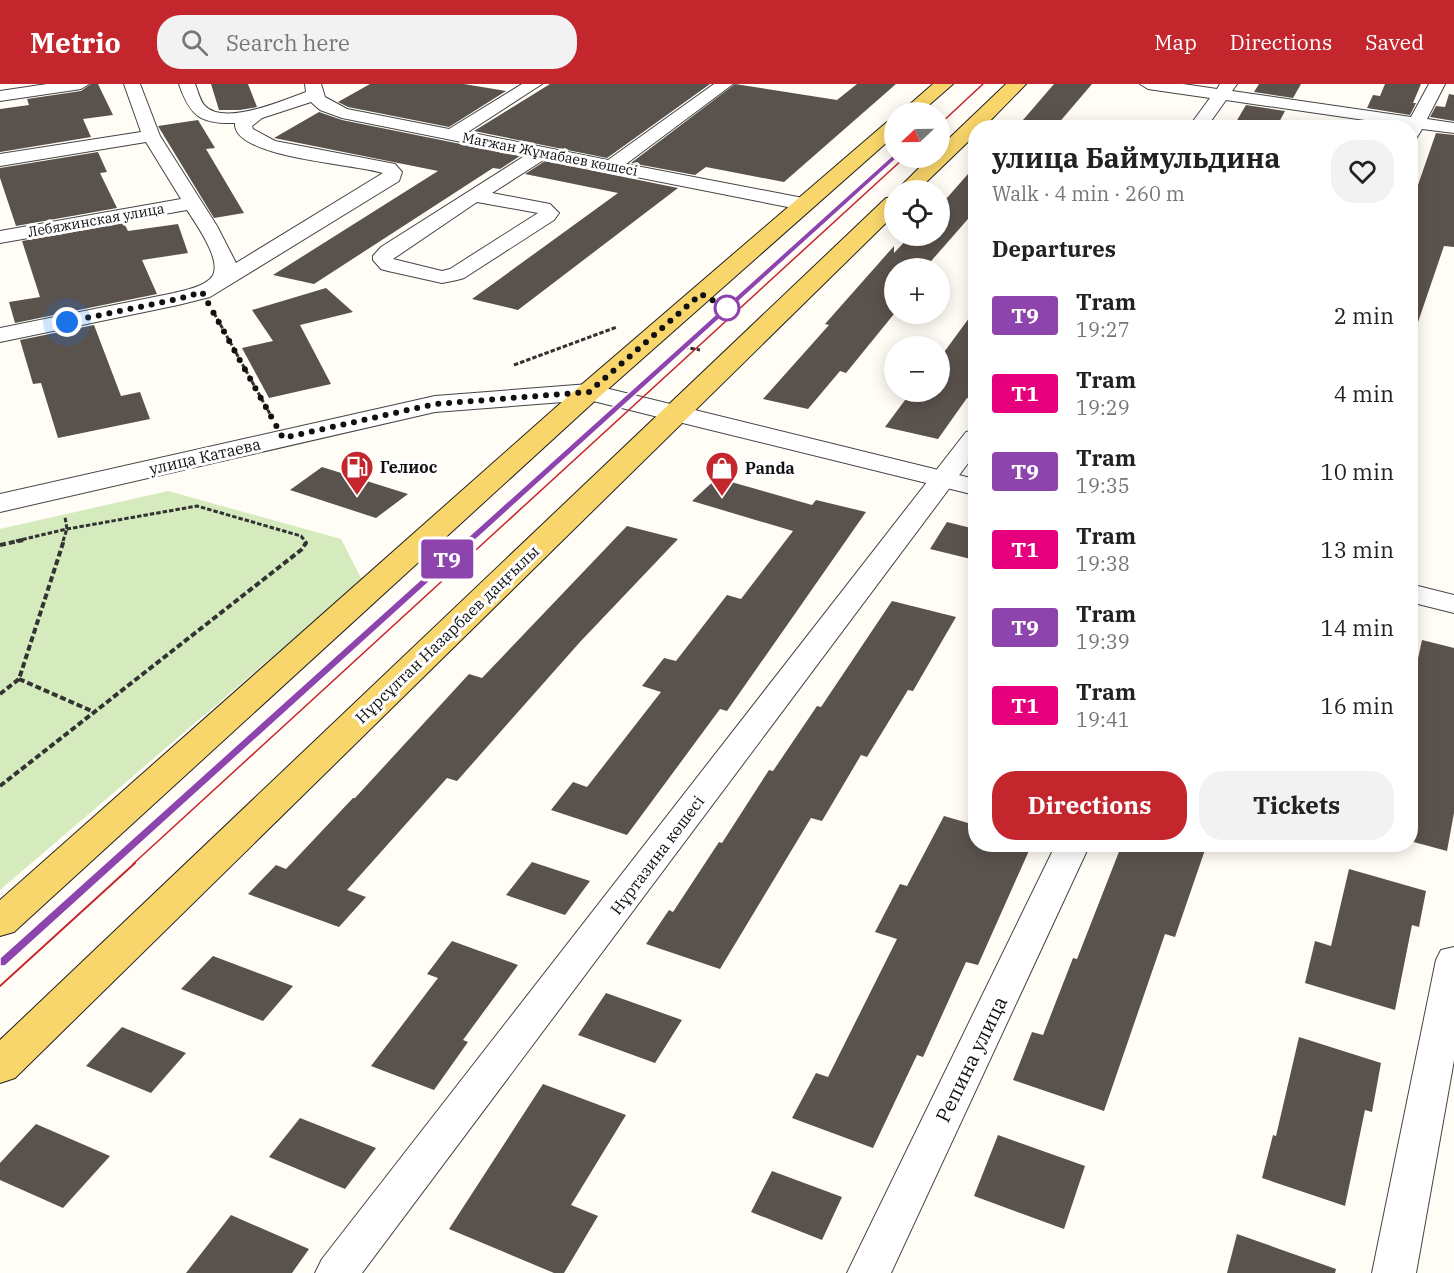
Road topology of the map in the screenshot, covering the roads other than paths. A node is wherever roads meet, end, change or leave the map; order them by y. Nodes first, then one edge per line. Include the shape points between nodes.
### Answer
1 (81, 84) edge
2 (132, 84) edge
3 (187, 84) edge
4 (534, 84) edge
5 (725, 84) edge
6 (944, 84) edge
7 (1017, 84) edge
8 (1148, 84) edge
9 (1437, 84) edge
10 (314, 87) edge
11 (1225, 89) edge
12 (0, 96) edge
13 (922, 102) edge
14 (256, 114) junction
15 (980, 120) edge
16 (1203, 120) edge
17 (1371, 120) edge
18 (1418, 120) edge
19 (1454, 128) edge
20 (1418, 129) edge
21 (968, 131) edge
22 (451, 135) junction
23 (884, 135) edge
24 (151, 136) junction
25 (543, 152) junction
26 (0, 160) edge
27 (611, 166) junction
28 (917, 180) edge
29 (474, 196) junction
30 (192, 203) junction
31 (803, 204) junction
32 (884, 213) edge
33 (0, 237) edge
34 (210, 287) junction
35 (0, 335) edge
36 (589, 392) junction
37 (675, 414) junction
38 (968, 458) edge
39 (960, 483) edge
40 (0, 503) edge
41 (1418, 596) edge
42 (1454, 604) edge
43 (1069, 852) edge
44 (0, 922) edge
45 (1454, 960) edge
46 (0, 1066) edge
47 (337, 1273) edge
48 (869, 1273) edge
49 (1394, 1273) edge

1 - 12 street
2 - 24 street
3 - 14 street via 197,109 207,116
4 - 22 street
5 - 27 street
6 - 13 main road
7 - 15 main road
8 - 11 street
9 - 18 street
10 - 14 street
10 - 22 street, Мағжан Жұмабаев көшесі via 323,105 342,113
11 - 16 street
11 - 17 street
14 - 34 street via 243,124 243,131 256,141 388,168 392,177
19 - 20 street
21 - 28 main road
22 - 25 street, Мағжан Жұмабаев көшесі
23 - 31 main road
24 - 26 street
24 - 30 street
25 - 27 street, Мағжан Жұмабаев көшесі
25 - 29 street
27 - 31 street, Мағжан Жұмабаев көшесі
29 - 29 street via 388,251 383,260 388,265 442,277 457,274 549,213 543,208
30 - 33 street, Лебяжинская улица
30 - 34 street via 225,260 225,274
31 - 36 main road
32 - 37 main road, Нұрсұлтан Назарбаев даңғылы
34 - 35 street via 178,299
36 - 37 street, улица Катаева
36 - 40 street, улица Катаева via 435,404
36 - 44 main road
37 - 39 street, улица Катаева
37 - 46 main road, Нұрсұлтан Назарбаев даңғылы
38 - 39 street, Нұртазина көшесі
39 - 47 street, Нұртазина көшесі
41 - 42 street
43 - 48 street, Репина улица
45 - 49 street

